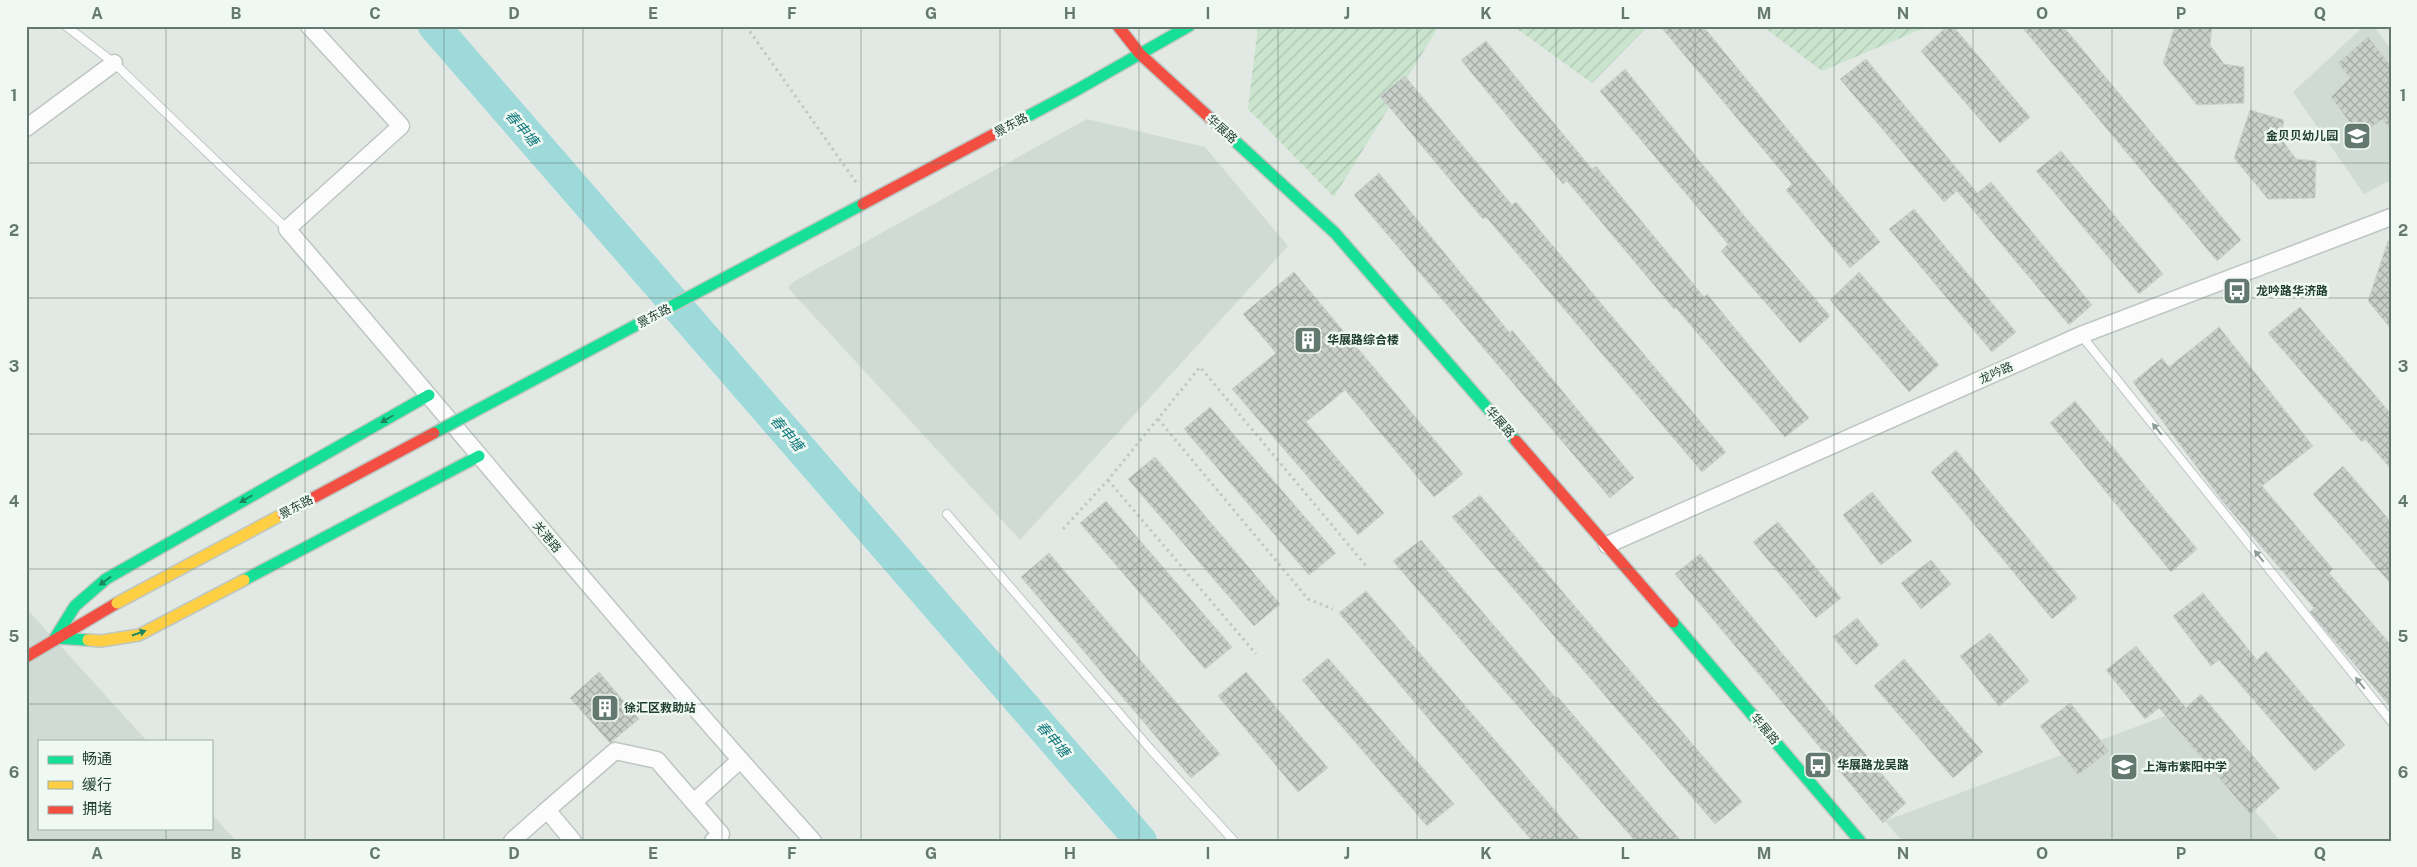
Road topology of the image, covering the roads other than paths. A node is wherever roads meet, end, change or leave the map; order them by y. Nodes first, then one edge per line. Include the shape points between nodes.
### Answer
1 (66, 26) edge
2 (309, 26) edge
3 (1118, 26) edge
4 (1189, 26) edge
5 (1140, 54) junction
6 (114, 63) junction
7 (26, 128) edge
8 (2391, 217) edge
9 (287, 229) junction
10 (2082, 335) junction
11 (429, 395) junction
12 (479, 456) junction
13 (947, 514) dead end
14 (1608, 545) junction
15 (55, 638) junction
16 (26, 656) edge
17 (2391, 721) edge
18 (740, 760) junction
19 (694, 802) junction
20 (547, 810) junction
21 (720, 838) edge
22 (512, 841) edge
23 (573, 841) edge
24 (813, 841) edge
25 (1234, 841) edge
26 (1860, 841) edge

1 - 6 lane
2 - 9 street via 401,126
3 - 5 street, 华展路
4 - 5 street, 景东路
5 - 14 street, 华展路 via 1335,233
5 - 15 street, 景东路, bridge
6 - 7 street
6 - 9 lane
8 - 10 street, 龙吟路
9 - 11 street, 关港路
10 - 14 street, 龙吟路
17 -> 10 lane
11 - 12 street, 关港路
11 -> 15 street via 106,579 74,606
15 -> 12 street via 101,641 139,635
12 - 18 street, 关港路
13 - 25 lane
14 - 26 street, 华展路
15 - 16 street
18 - 19 street
18 - 24 street, 关港路
19 - 20 street via 657,760 615,751
19 - 21 street
20 - 22 street
20 - 23 street

